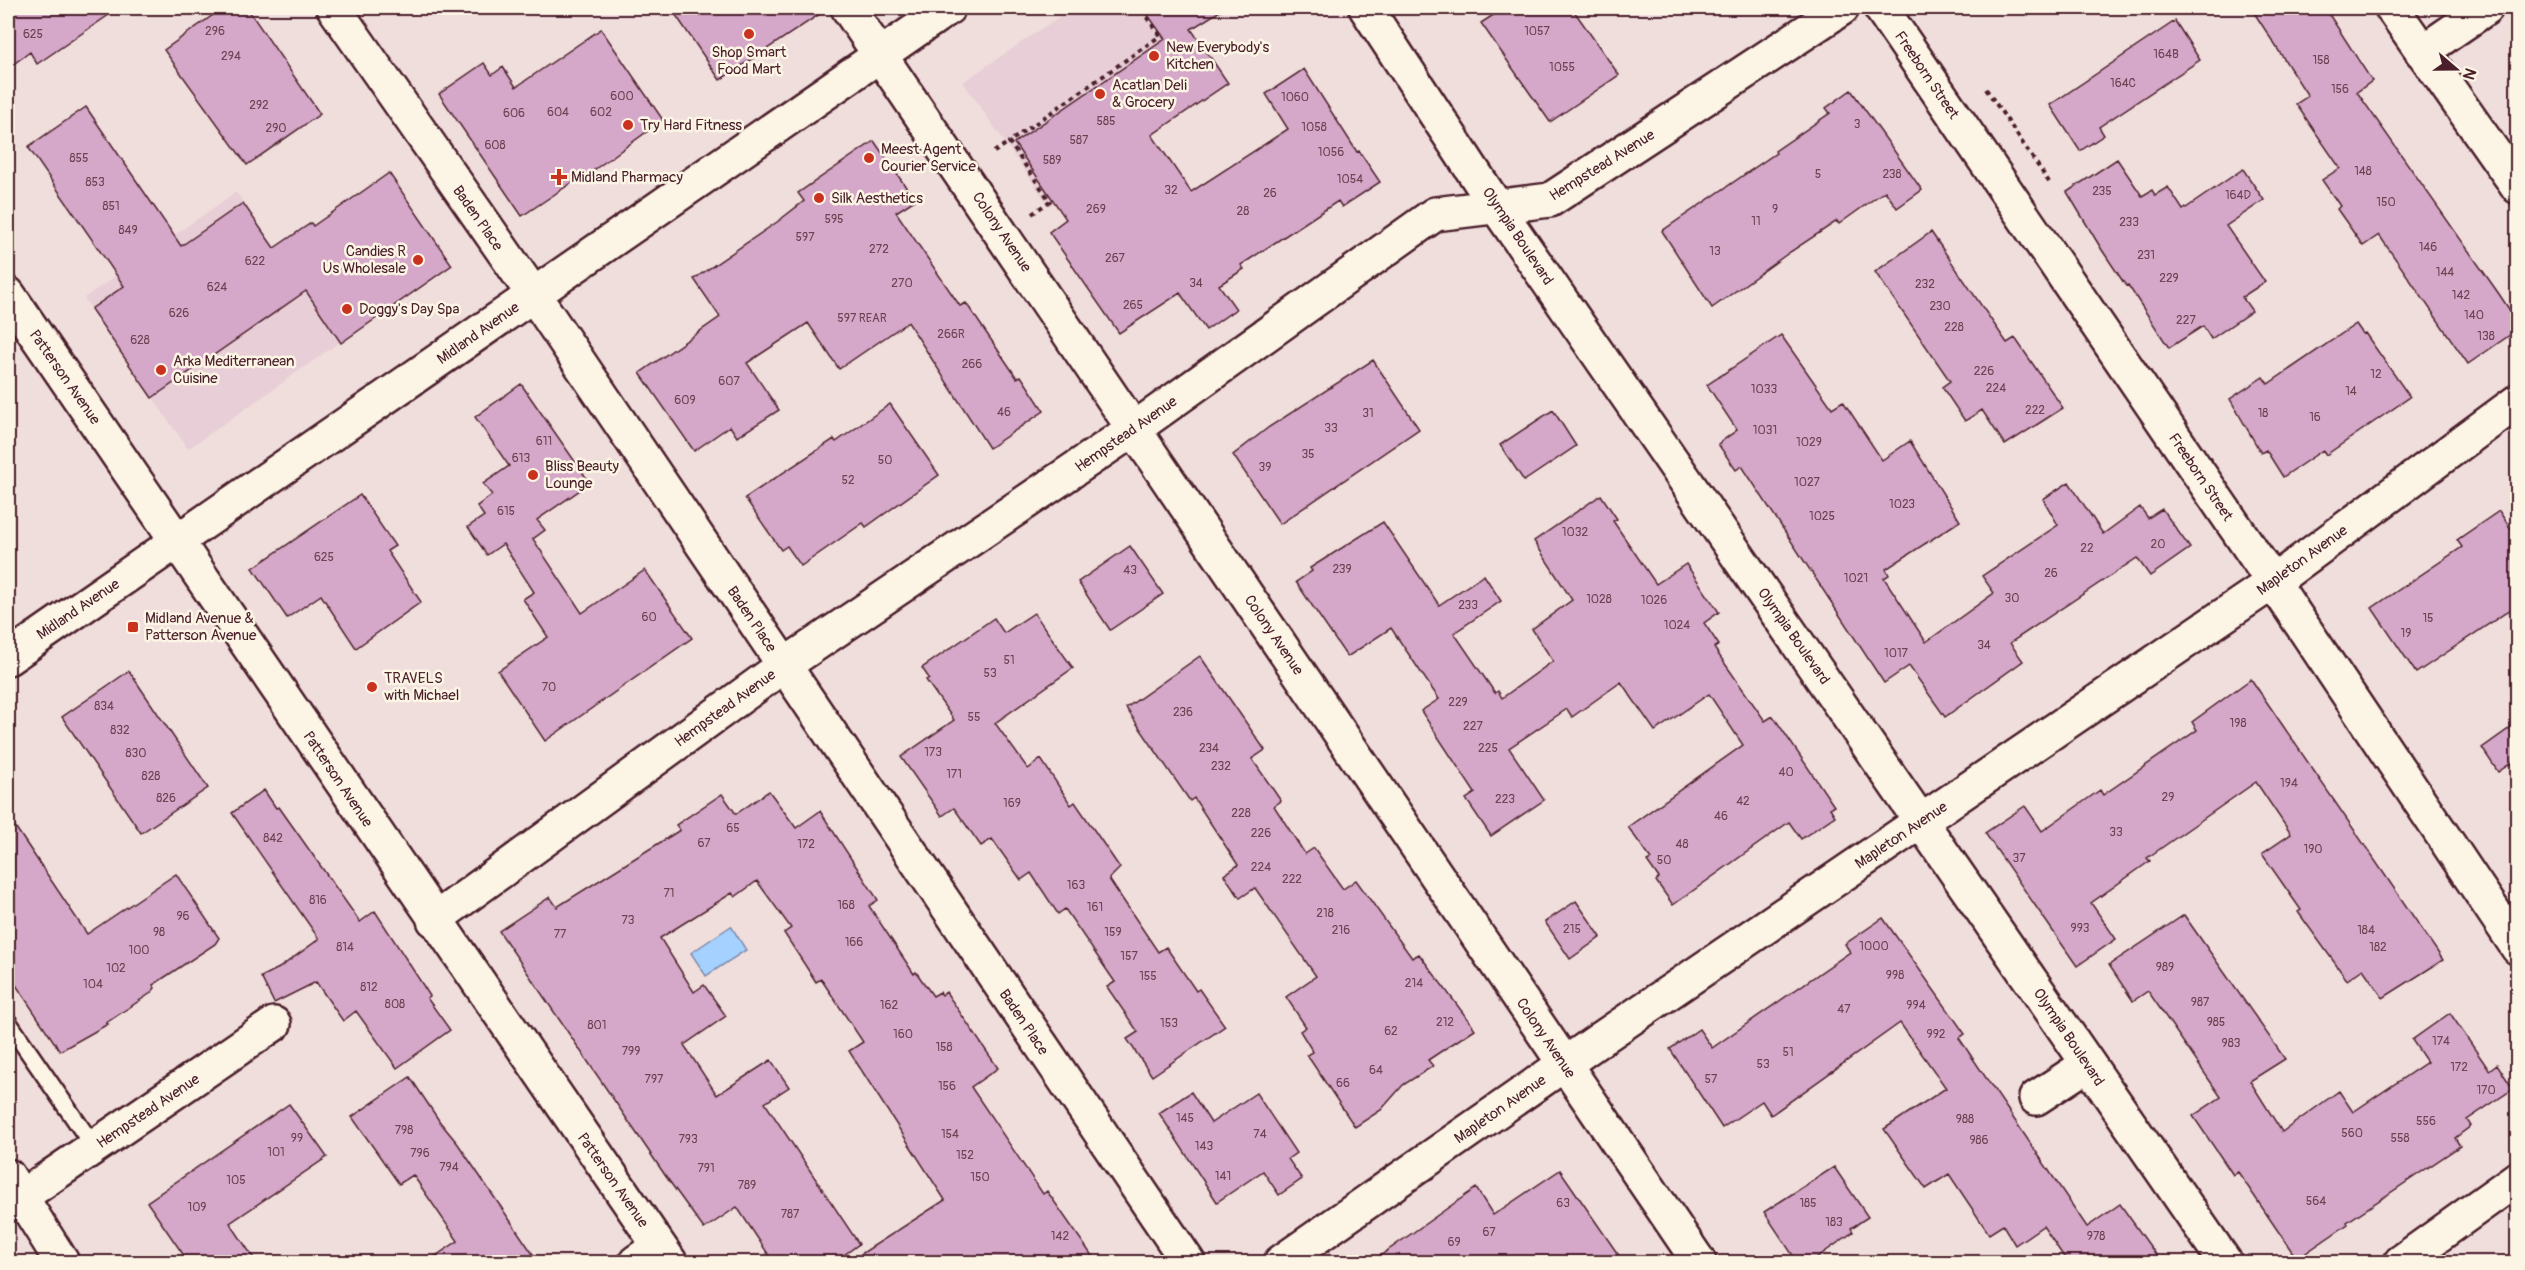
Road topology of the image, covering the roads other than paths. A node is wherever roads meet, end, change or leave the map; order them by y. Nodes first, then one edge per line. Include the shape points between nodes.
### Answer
1 (334, 8) edge
2 (848, 8) edge
3 (948, 8) edge
4 (1366, 8) edge
5 (1842, 8) edge
6 (1881, 8) edge
7 (2392, 8) edge
8 (2486, 8) edge
9 (2422, 52) junction
10 (881, 54) junction
11 (2517, 187) edge
12 (1496, 206) junction
13 (8, 294) edge
14 (533, 294) junction
15 (2517, 401) edge
16 (1134, 429) junction
17 (178, 541) junction
18 (2272, 582) junction
19 (8, 658) edge
20 (783, 666) junction
21 (1922, 821) junction
22 (434, 920) junction
23 (2517, 948) edge
24 (8, 1022) edge
25 (274, 1024) dead end
26 (1564, 1064) junction
27 (2088, 1064) junction
28 (2036, 1098) dead end
29 (94, 1147) junction
30 (2517, 1178) edge
31 (14, 1186) edge
32 (655, 1257) edge
33 (62, 1263) edge
34 (1188, 1263) edge
35 (1281, 1263) edge
36 (1699, 1263) edge
37 (2225, 1263) edge
38 (2401, 1263) edge

1 - 14 street, Baden Place
2 - 10 street, Colony Avenue
3 - 10 street, Midland Avenue
4 - 12 street, Olympia Boulevard
5 - 12 street, Hempstead Avenue via 1551,200
6 - 18 street, Freeborn Street
7 - 9 street
8 - 9 street
9 - 11 street
10 - 14 street, Midland Avenue
10 - 16 street, Colony Avenue
12 - 16 street, Hempstead Avenue via 1435,214
12 - 21 street, Olympia Boulevard
13 - 17 street, Patterson Avenue
14 - 17 street, Midland Avenue
14 - 20 street, Baden Place
15 - 18 street, Mapleton Avenue
16 - 20 street, Hempstead Avenue
16 - 26 street, Colony Avenue
17 - 19 street, Midland Avenue
17 - 22 street, Patterson Avenue
18 - 21 street, Mapleton Avenue
18 - 23 street, Freeborn Street
20 - 22 street, Hempstead Avenue
20 - 34 street, Baden Place
21 - 26 street, Mapleton Avenue
21 - 27 street, Olympia Boulevard
22 - 32 street, Patterson Avenue
24 - 29 lane
25 - 29 street, Hempstead Avenue
26 - 35 street, Mapleton Avenue
26 - 36 street, Colony Avenue
27 - 28 street
27 - 37 street, Olympia Boulevard
29 - 31 street, Hempstead Avenue
30 - 38 street
31 - 33 street

